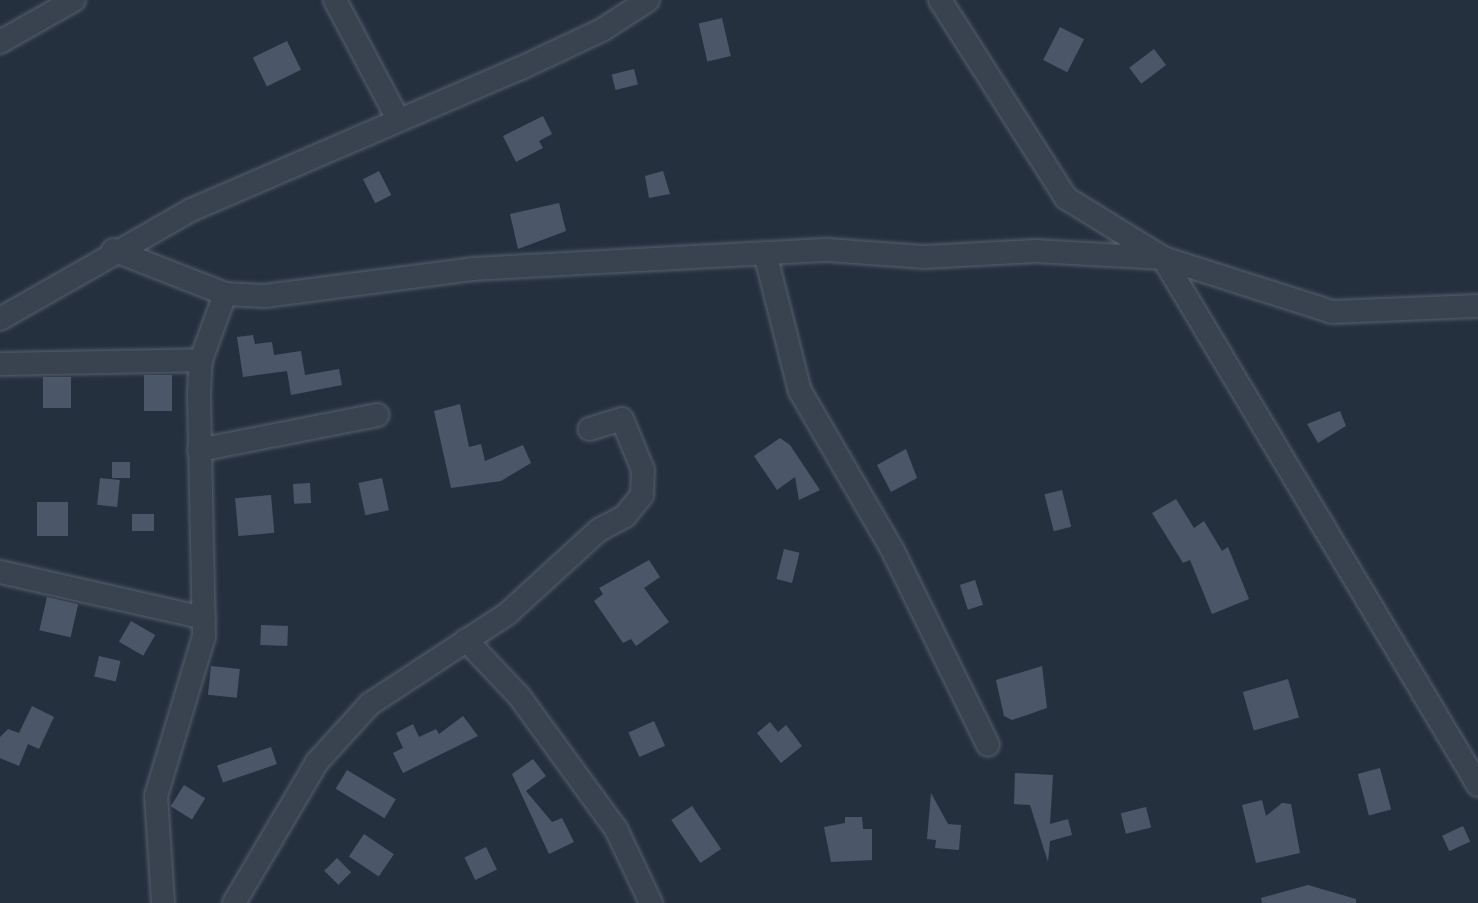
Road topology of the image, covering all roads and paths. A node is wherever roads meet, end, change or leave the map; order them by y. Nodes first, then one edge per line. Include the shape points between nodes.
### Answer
1 (74, 0) edge
2 (335, 0) edge
3 (648, 0) edge
4 (940, 0) edge
5 (0, 42) edge
6 (398, 119) junction
7 (113, 250) junction
8 (766, 257) junction
9 (1163, 258) junction
10 (225, 294) junction
11 (1478, 306) edge
12 (0, 319) edge
13 (201, 360) junction
14 (0, 364) edge
15 (378, 415) dead end
16 (589, 429) dead end
17 (199, 450) junction
18 (0, 572) edge
19 (204, 618) junction
20 (466, 640) junction
21 (988, 745) dead end
22 (1478, 785) edge
23 (163, 903) edge
24 (234, 903) edge
25 (651, 903) edge

1 - 5 street
2 - 6 street
3 - 6 street via 602,30
4 - 9 street via 1066,198
6 - 7 street
7 - 10 street
7 - 12 street
8 - 9 street via 828,250 877,256 1036,251
8 - 10 street via 472,269 305,294
8 - 21 street via 800,391 892,549
9 - 11 street via 1332,312
9 - 22 street
10 - 13 street
13 - 14 street
13 - 17 street
15 - 17 street
16 - 20 street via 622,419 643,470 642,495 535,591
17 - 19 street
18 - 19 street
19 - 23 street via 201,651 156,796
20 - 24 street via 370,704 340,734 317,762
20 - 25 street via 519,696 616,829

